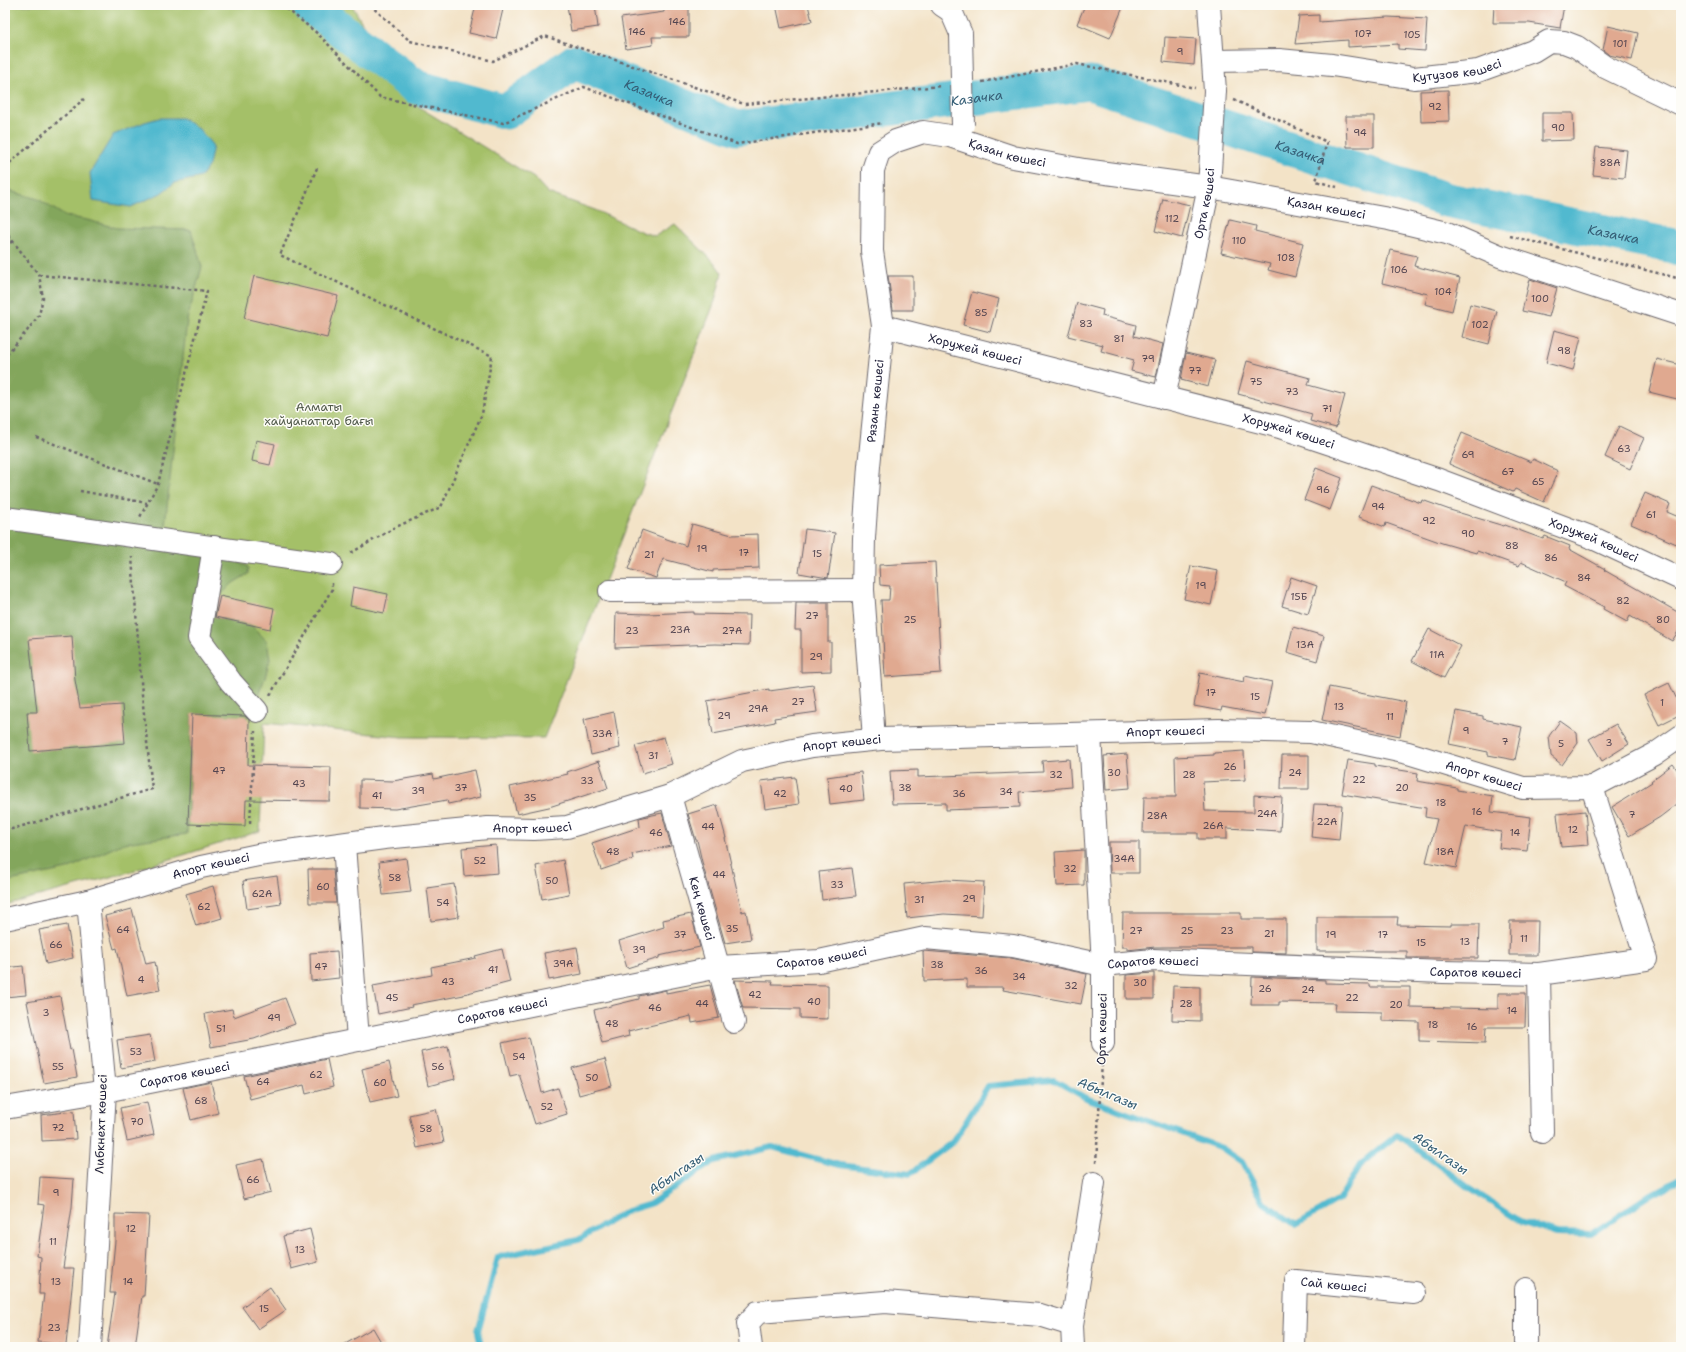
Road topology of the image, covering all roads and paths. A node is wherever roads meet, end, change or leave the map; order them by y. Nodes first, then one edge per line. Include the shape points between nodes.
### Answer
1 (282, 5) edge
2 (370, 5) edge
3 (942, 5) edge
4 (1209, 5) edge
5 (1213, 61) junction
6 (979, 82) dead end
7 (947, 85) dead end
8 (1215, 96) junction
9 (84, 99) dead end
10 (1681, 104) edge
11 (886, 123) dead end
12 (962, 132) junction
13 (5, 167) edge
14 (316, 168) dead end
15 (1210, 181) junction
16 (1316, 181) dead end
17 (5, 230) edge
18 (13, 241) junction
19 (5, 246) edge
20 (39, 275) junction
21 (1681, 315) edge
22 (883, 326) junction
23 (5, 356) edge
24 (1164, 398) junction
25 (36, 437) dead end
26 (158, 484) junction
27 (80, 491) dead end
28 (147, 503) junction
29 (5, 518) edge
30 (130, 535) junction
31 (214, 547) junction
32 (331, 564) junction
33 (1681, 579) edge
34 (863, 590) junction
35 (610, 591) dead end
36 (257, 710) junction
37 (1090, 734) junction
38 (874, 740) junction
39 (1680, 740) edge
40 (1592, 787) junction
41 (670, 796) junction
42 (250, 823) dead end
43 (5, 831) edge
44 (344, 844) junction
45 (88, 901) junction
46 (5, 919) edge
47 (1102, 965) junction
48 (719, 967) junction
49 (1539, 974) junction
50 (734, 1022) dead end
51 (358, 1040) junction
52 (1103, 1043) joint
53 (105, 1091) junction
54 (5, 1108) edge
55 (1542, 1132) dead end
56 (1094, 1184) joint
57 (1526, 1289) dead end
58 (1414, 1293) dead end
59 (1072, 1325) junction
60 (90, 1347) edge
61 (751, 1347) edge
62 (1073, 1347) edge
63 (1294, 1347) edge
64 (1526, 1347) edge

1 - 11 path via 318,34 380,97 503,123 584,87 737,144
2 - 7 path via 410,41 493,61 545,36 744,104
3 - 12 street, bridge via 951,11 961,34
4 - 5 street, Орта көшесі
5 - 8 street, Орта көшесі
5 - 10 street, Кутузов көшесі via 1279,60 1332,64 1414,78 1478,71 1533,51 1549,41 1564,42 1577,47 1605,67
6 - 8 path via 1077,64
8 - 15 street, Орта көшесі
8 - 16 path via 1327,142
9 - 13 path
12 - 15 street, Қазан көшесі via 1013,157 1084,170
12 - 22 street, Рязань көшесі via 950,136 923,132 896,141 879,152 872,170 872,251
14 - 32 path via 280,255 492,356 482,414 441,507 396,527
15 - 21 street, Қазан көшесі via 1447,233 1500,256
15 - 24 street, Орта көшесі
17 - 18 path
18 - 19 path
18 - 20 path
20 - 23 path via 43,298 39,315
20 - 26 path via 207,291
22 - 24 street, Хоружей көшесі
22 - 34 street, Рязань көшесі via 868,474
24 - 33 street, Хоружей көшесі via 1280,427 1439,480 1593,538
25 - 26 path
26 - 28 path
27 - 28 path
28 - 30 path
29 - 30 street
30 - 31 street
30 - 43 path via 152,789
31 - 32 street
31 - 36 street via 199,638 231,682
32 - 36 path via 332,589 268,700
34 - 35 street
34 - 38 street, Рязань көшесі
36 - 42 path
37 - 38 street, Апорт көшесі
37 - 40 street, Апорт көшесі via 1219,730 1311,732 1408,753 1523,788
37 - 47 street, Орта көшесі
38 - 41 street, Апорт көшесі via 812,746 742,761
39 - 40 street, Апорт көшесі
40 - 49 street, Саратов көшесі via 1646,959
41 - 44 street, Апорт көшесі via 567,826 534,829 488,828
41 - 48 street, Кең көшесі
44 - 45 street, Апорт көшесі via 258,855 201,867
44 - 51 street
45 - 46 street, Апорт көшесі
45 - 53 street, Либкнехт көшесі
47 - 48 street, Саратов көшесі via 1013,946 925,938 819,961
47 - 49 street, Саратов көшесі via 1153,960
47 - 52 street, Орта көшесі
48 - 50 street, Кең көшесі
48 - 51 street, Саратов көшесі
49 - 55 street
51 - 53 street, Саратов көшесі
52 - 56 path, Орта көшесі
53 - 54 street, Саратов көшесі
53 - 60 street, Либкнехт көшесі
56 - 59 street
57 - 64 street
58 - 63 street, Сай көшесі via 1296,1281
59 - 61 street via 1040,1315 885,1302 758,1312 748,1323
59 - 62 street

